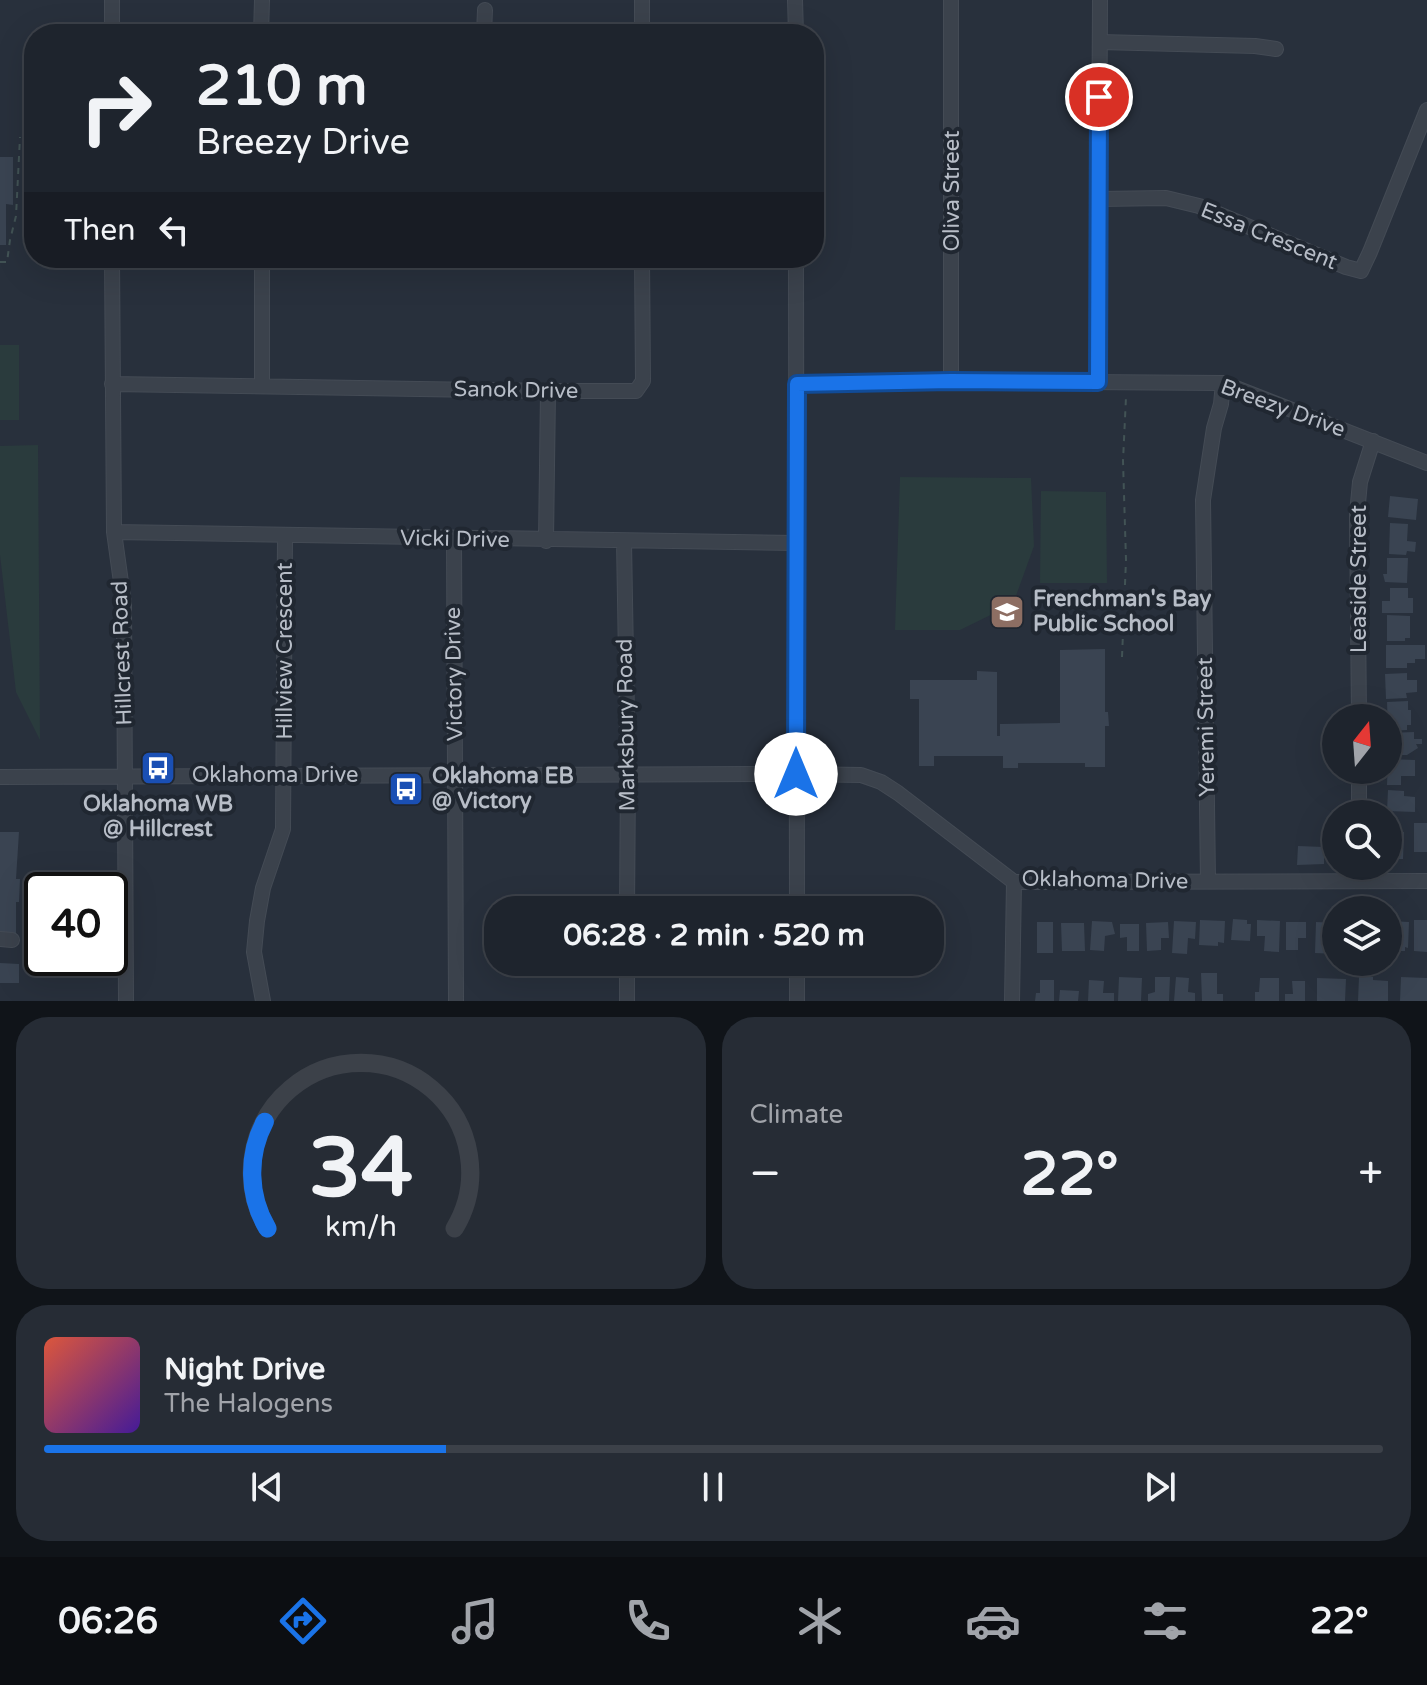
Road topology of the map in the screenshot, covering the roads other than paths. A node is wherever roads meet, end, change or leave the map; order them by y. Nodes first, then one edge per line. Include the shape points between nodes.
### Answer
1 (112, 0) edge
2 (262, 0) edge
3 (642, 0) edge
4 (795, 0) edge
5 (951, 0) edge
6 (1100, 0) edge
7 (485, 10) dead end
8 (112, 24) edge
9 (261, 24) edge
10 (484, 24) edge
11 (642, 24) edge
12 (796, 24) edge
13 (1100, 42) junction
14 (1276, 49) dead end
15 (1427, 110) edge
16 (1100, 199) junction
17 (112, 268) edge
18 (262, 268) edge
19 (642, 268) edge
20 (796, 268) edge
21 (951, 381) junction
22 (1098, 382) junction
23 (1223, 383) junction
24 (112, 384) junction
25 (797, 384) junction
26 (262, 386) junction
27 (548, 391) junction
28 (1373, 441) junction
29 (1427, 463) edge
30 (114, 532) junction
31 (285, 537) junction
32 (454, 538) junction
33 (546, 541) junction
34 (624, 541) junction
35 (796, 543) junction
36 (1359, 704) edge
37 (796, 774) junction
38 (284, 775) junction
39 (454, 775) junction
40 (126, 776) junction
41 (628, 776) junction
42 (0, 777) edge
43 (1322, 875) edge
44 (1402, 878) edge
45 (1208, 881) junction
46 (1427, 881) edge
47 (1014, 882) junction
48 (627, 896) edge
49 (797, 896) edge
50 (627, 976) edge
51 (797, 976) edge
52 (126, 1001) edge
53 (263, 1001) edge
54 (456, 1001) edge
55 (627, 1001) edge
56 (797, 1001) edge
57 (1012, 1001) edge

1 - 8 street
2 - 9 street
3 - 11 street
4 - 12 street
5 - 21 street, Oliva Street
6 - 13 street
7 - 10 street
13 - 14 street
13 - 16 street
15 - 16 street, Essa Crescent via 1361,271 1199,206 1166,198
16 - 22 street
17 - 24 street, Hillcrest Road
18 - 26 street
19 - 27 street, Sanok Drive via 643,381 636,391
20 - 25 street
21 - 22 street, Breezy Drive
21 - 25 street, Breezy Drive
22 - 23 street, Breezy Drive
23 - 28 street, Breezy Drive
23 - 45 street, Yeremi Street via 1203,500
24 - 26 street, Sanok Drive
24 - 30 street, Hillcrest Road
25 - 35 street
26 - 27 street, Sanok Drive
27 - 33 street
28 - 29 street, Breezy Drive
28 - 36 street, Leaside Street via 1357,514
30 - 31 street, Vicki Drive
30 - 40 street, Hillcrest Road via 124,604
31 - 32 street, Vicki Drive
31 - 38 street, Hillview Crescent
32 - 33 street, Vicki Drive
32 - 39 street, Victory Drive
33 - 34 street, Vicki Drive
34 - 35 street, Vicki Drive
34 - 41 street, Marksbury Road
35 - 37 street
37 - 41 street, Oklahoma Drive
37 - 47 street, Oklahoma Drive via 861,775 881,782
37 - 49 street
38 - 39 street, Oklahoma Drive
38 - 40 street, Oklahoma Drive
38 - 53 street, Hillview Crescent via 283,829 263,888 254,952
39 - 41 street, Oklahoma Drive
39 - 54 street, Victory Drive
40 - 42 street, Oklahoma Drive
40 - 52 street, Hillcrest Road
41 - 48 street, Marksbury Road
43 - 45 street, Oklahoma Drive
44 - 46 street, Oklahoma Drive
45 - 47 street, Oklahoma Drive
47 - 57 street
50 - 55 street
51 - 56 street

